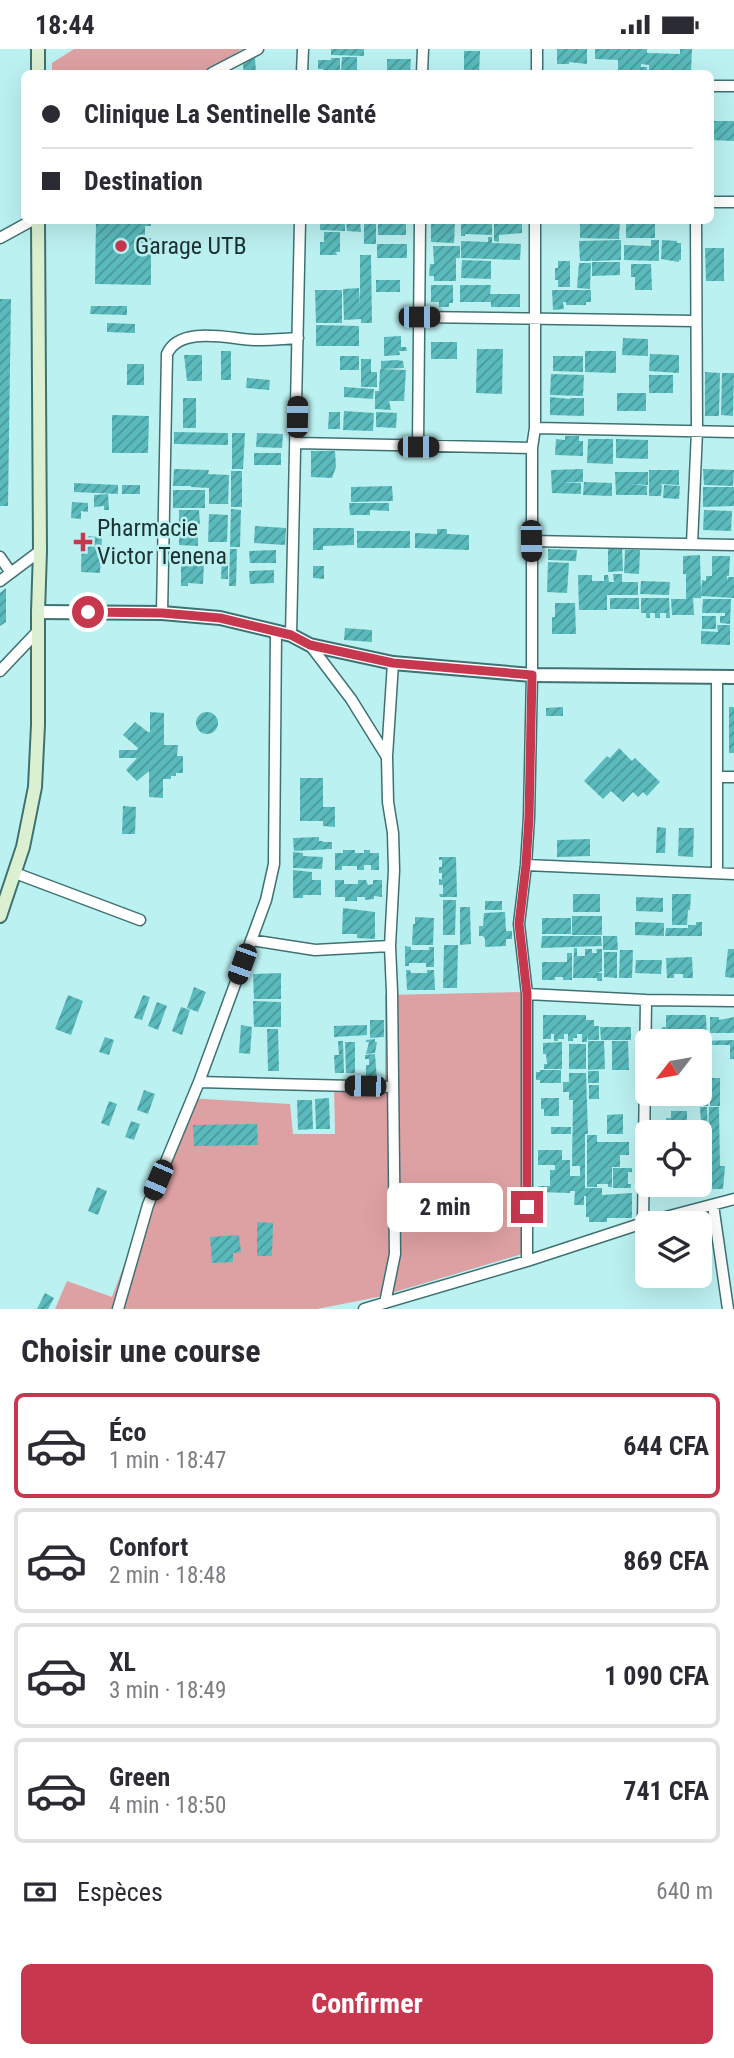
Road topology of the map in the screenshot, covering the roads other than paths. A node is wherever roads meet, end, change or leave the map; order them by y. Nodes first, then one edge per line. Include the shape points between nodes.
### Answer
1 (38, 49) edge
2 (258, 49) edge
3 (303, 49) edge
4 (422, 49) edge
5 (537, 49) edge
6 (38, 70) edge
7 (218, 70) edge
8 (302, 70) edge
9 (422, 70) edge
10 (537, 70) edge
11 (714, 86) edge
12 (734, 86) edge
13 (714, 202) edge
14 (734, 202) edge
15 (26, 224) edge
16 (38, 224) edge
17 (300, 224) edge
18 (421, 224) edge
19 (535, 224) edge
20 (696, 224) edge
21 (0, 238) edge
22 (419, 317) junction
23 (534, 319) junction
24 (695, 321) junction
25 (298, 338) junction
26 (535, 428) junction
27 (697, 431) junction
28 (734, 432) edge
29 (296, 443) junction
30 (418, 447) junction
31 (532, 448) junction
32 (531, 541) junction
33 (692, 544) junction
34 (734, 545) edge
35 (40, 551) junction
36 (0, 557) edge
37 (11, 573) junction
38 (0, 581) edge
39 (38, 612) junction
40 (162, 613) junction
41 (38, 631) junction
42 (276, 631) junction
43 (291, 635) junction
44 (310, 645) junction
45 (393, 663) junction
46 (0, 671) edge
47 (532, 675) junction
48 (717, 676) junction
49 (734, 677) edge
50 (387, 757) junction
51 (718, 777) junction
52 (734, 777) edge
53 (526, 865) junction
54 (15, 873) junction
55 (717, 873) junction
56 (734, 874) edge
57 (3, 898) edge
58 (0, 916) edge
59 (140, 920) dead end
60 (251, 940) junction
61 (390, 946) junction
62 (527, 994) junction
63 (646, 1000) junction
64 (734, 1001) edge
65 (199, 1082) junction
66 (393, 1087) junction
67 (734, 1199) edge
68 (713, 1205) junction
69 (643, 1211) edge
70 (690, 1211) edge
71 (635, 1226) edge
72 (527, 1261) junction
73 (385, 1303) junction
74 (118, 1309) edge
75 (365, 1309) edge
76 (728, 1309) edge

1 - 6 main road
2 - 7 street
3 - 8 street
4 - 9 street
5 - 10 street
11 - 12 street
13 - 14 street
15 - 21 street
16 - 35 main road
17 - 25 street
18 - 22 street
19 - 23 street
20 - 24 street
22 - 23 street
22 - 30 street
23 - 24 street
23 - 26 street
24 - 27 street
25 - 29 street
25 - 40 street via 189,337 169,349
26 - 27 street
26 - 31 street
27 - 28 street
27 - 33 street
29 - 30 street
29 - 43 street
30 - 31 street
31 - 32 street
32 - 33 street
32 - 47 street
33 - 34 street
35 - 37 street
35 - 39 main road
36 - 37 street
37 - 38 street
39 - 40 street
39 - 41 main road
40 - 42 street via 220,618
41 - 46 street
41 - 54 main road via 34,787
42 - 43 street
42 - 60 street via 274,864
43 - 44 street
44 - 45 street
44 - 50 street
45 - 47 street
45 - 50 street
47 - 48 street
47 - 53 street
48 - 49 street
48 - 51 street
50 - 61 street via 394,870
51 - 52 street
51 - 55 street
53 - 55 street
53 - 62 street via 519,924
54 - 57 main road
54 - 59 street
55 - 56 street
57 - 58 main road
60 - 61 street via 315,950
60 - 65 street
61 - 66 street
62 - 63 street
62 - 72 street
63 - 64 street
63 - 69 street
65 - 66 street
65 - 74 street via 148,1205
66 - 73 street via 395,1254
67 - 68 street
68 - 70 street
68 - 76 street
71 - 72 street
72 - 73 street
73 - 75 street

